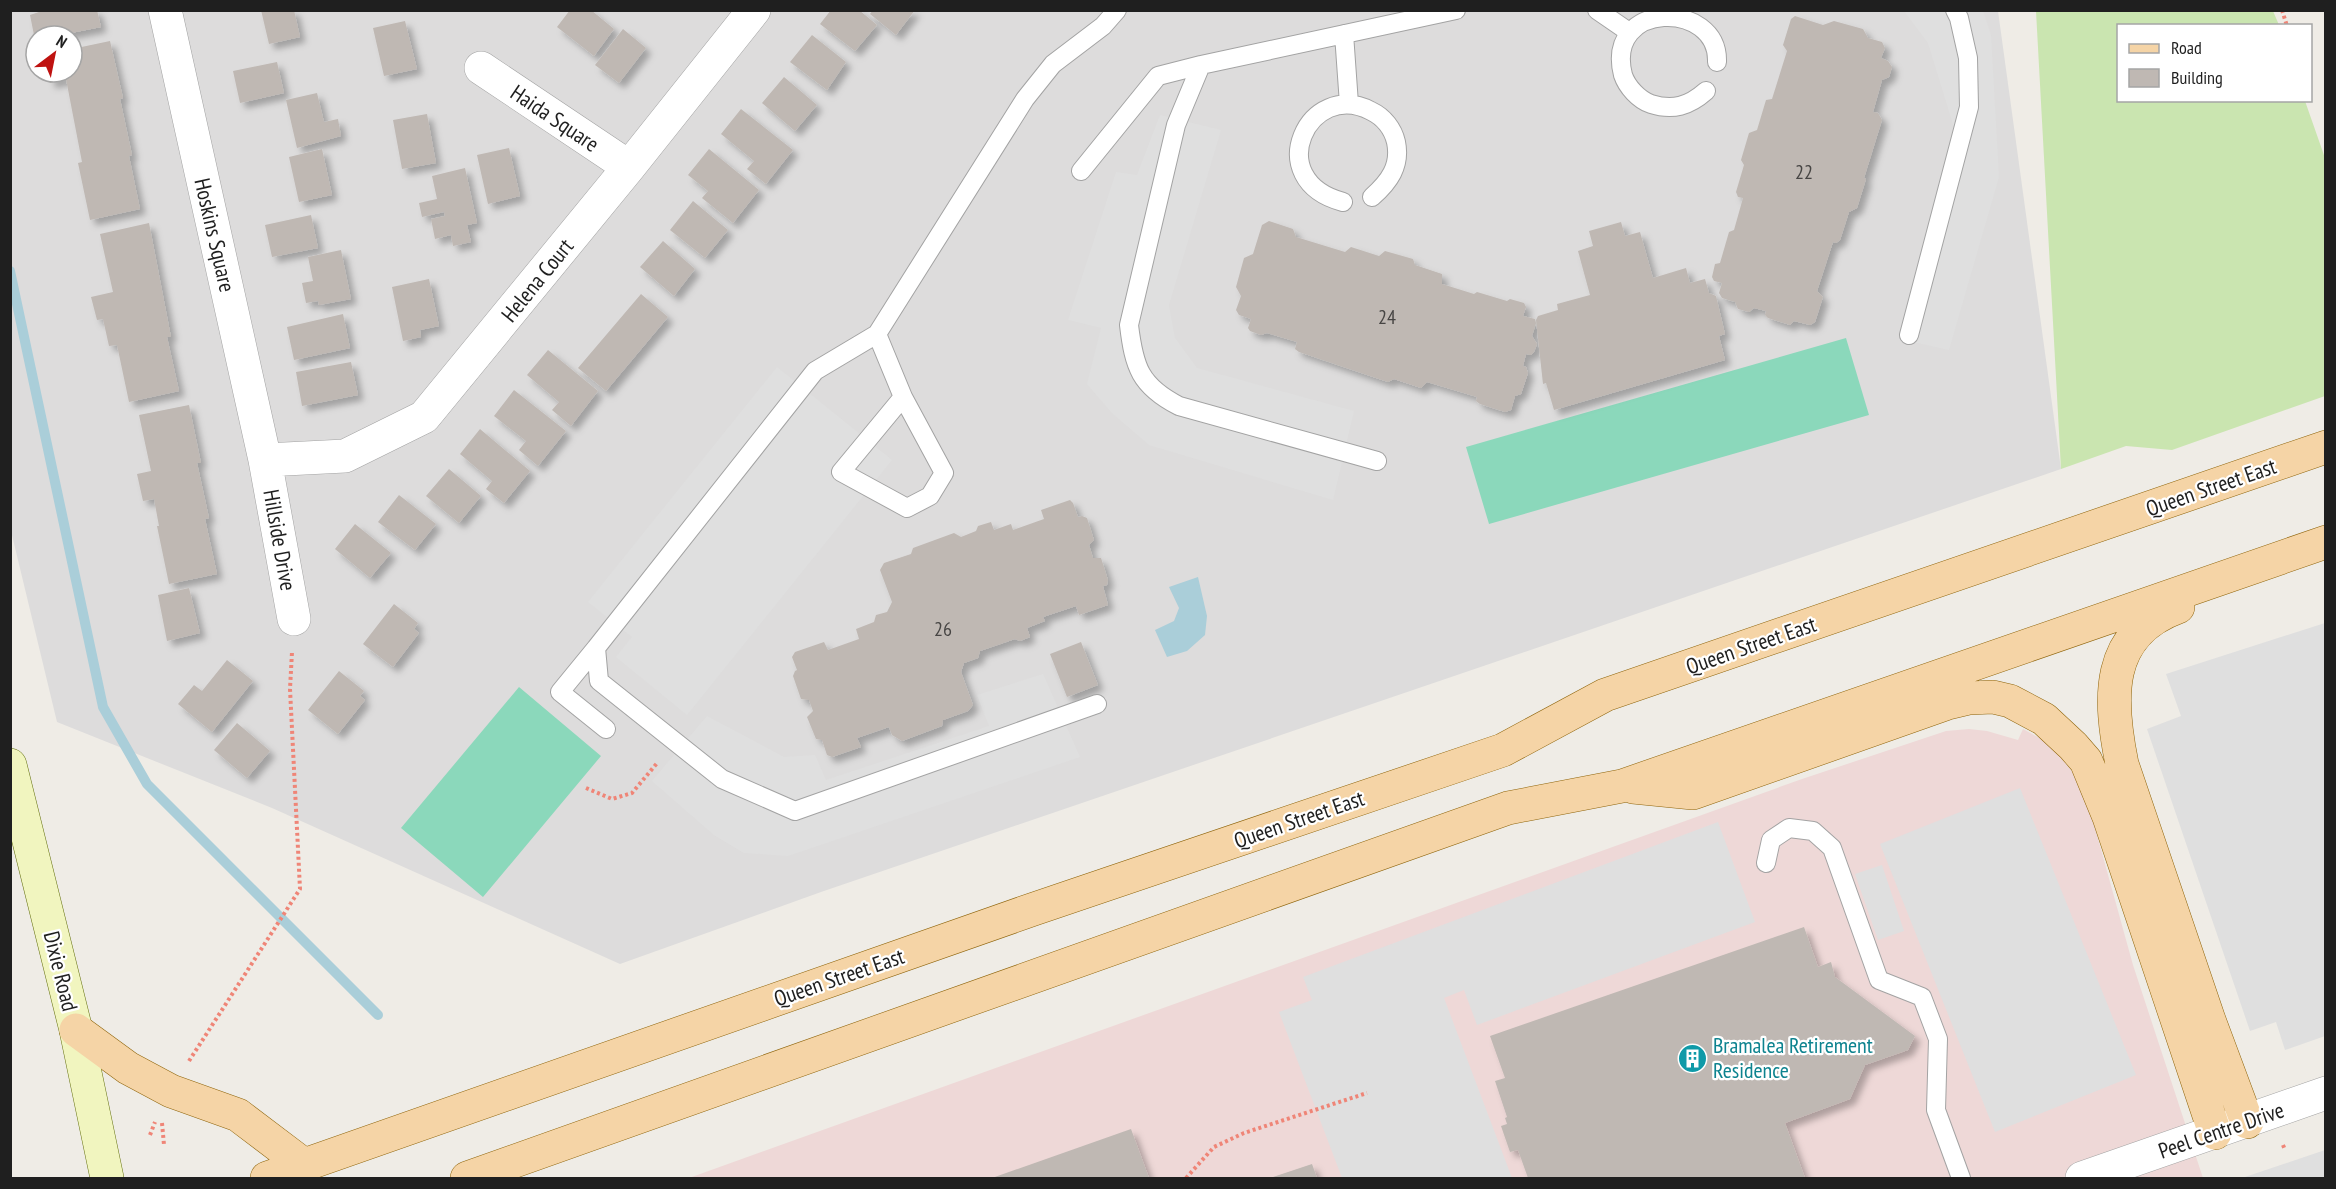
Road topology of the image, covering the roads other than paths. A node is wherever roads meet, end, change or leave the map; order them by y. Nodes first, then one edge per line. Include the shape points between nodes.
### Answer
1 (165, 10) edge
2 (754, 10) edge
3 (1117, 10) edge
4 (1456, 10) edge
5 (1598, 10) edge
6 (1955, 10) edge
7 (1438, 12) edge
8 (1629, 32) junction
9 (1344, 34) junction
10 (1717, 62) dead end
11 (1201, 65) junction
12 (481, 68) dead end
13 (1706, 91) dead end
14 (1349, 104) junction
15 (629, 167) junction
16 (1081, 171) dead end
17 (1372, 197) dead end
18 (1343, 202) dead end
19 (877, 334) junction
20 (1909, 335) dead end
21 (903, 397) junction
22 (2325, 447) edge
23 (265, 460) junction
24 (1377, 461) dead end
25 (2325, 542) edge
26 (294, 619) road end
27 (596, 648) junction
28 (1097, 704) dead end
29 (606, 729) dead end
30 (10, 765) edge
31 (1622, 786) junction
32 (1766, 863) dead end
33 (76, 1030) junction
34 (2325, 1094) edge
35 (2247, 1122) junction
36 (2215, 1133) junction
37 (304, 1165) junction
38 (107, 1179) edge
39 (267, 1179) edge
40 (467, 1179) edge
41 (1961, 1179) edge
42 (2082, 1179) edge

1 - 23 street, Hoskins Square
2 - 15 street, Helena Court
3 - 19 lane via 1103,26 1053,64 1025,99
4 - 7 lane
5 - 8 lane
6 - 20 lane via 1968,58 1969,107
7 - 9 lane
8 - 10 lane via 1653,14 1684,13 1708,31
8 - 13 lane via 1620,63 1624,80 1634,93 1664,108 1680,107
9 - 11 lane
9 - 14 lane
11 - 16 lane via 1158,76
11 - 24 lane via 1176,125 1129,325 1132,353 1144,380 1160,396 1179,406
12 - 15 street, Haida Square
14 - 17 lane via 1379,115 1395,141 1394,172
14 - 18 lane via 1333,106 1318,114 1306,127 1300,142 1299,159 1314,189
15 - 23 street, Helena Court via 424,417 345,456
19 - 21 lane
19 - 27 lane via 815,371
21 - 21 lane via 944,473 930,496 907,508 841,472
22 - 37 main road, Queen Street East via 1605,695 1503,750 1034,909
23 - 26 street, Hillside Drive
25 - 31 main road
25 - 35 main road via 2302,561 2160,614 2138,633 2120,660 2113,687 2114,724 2122,764
27 - 28 lane via 599,681 722,778 795,811
27 - 29 lane via 561,692
30 - 33 main road, Dixie Road
31 - 36 main road via 1693,793 1969,698 2010,701 2044,718 2086,761 2109,817
31 - 40 main road via 1508,808
32 - 41 lane via 1771,840 1789,828 1813,831 1832,848 1879,980 1922,997 1938,1039 1936,1110
33 - 37 main road via 129,1068 171,1091 238,1115
33 - 38 main road, Dixie Road
34 - 35 street, Peel Centre Drive
35 - 36 street, Peel Centre Drive
36 - 42 street, Peel Centre Drive
37 - 39 main road, Queen Street East

